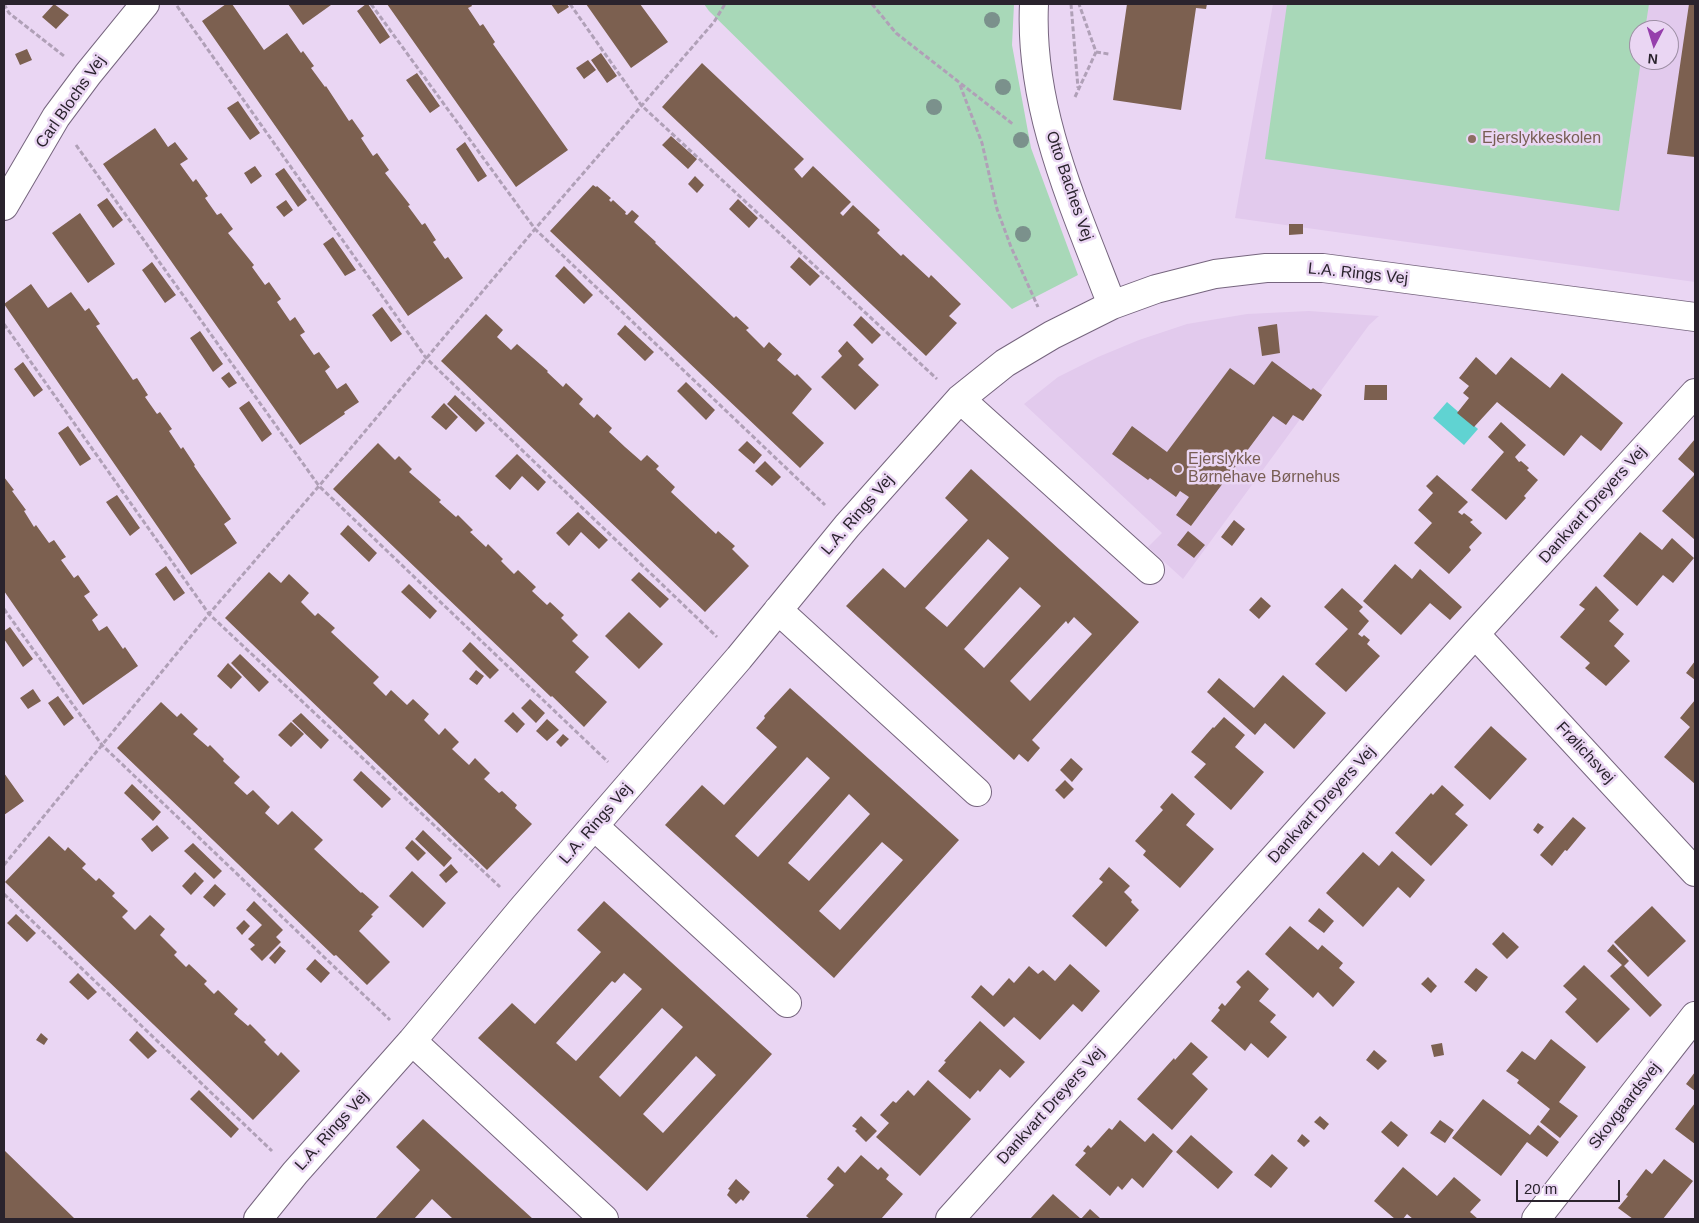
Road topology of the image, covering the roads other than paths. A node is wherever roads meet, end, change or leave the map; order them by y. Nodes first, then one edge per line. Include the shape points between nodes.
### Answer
1 (145, 4) edge
2 (1034, 4) edge
3 (4, 206) edge
4 (1112, 305) junction
5 (1695, 317) edge
6 (1695, 392) edge
7 (960, 399) junction
8 (1150, 570) dead end
9 (778, 610) junction
10 (1475, 634) junction
11 (977, 792) dead end
12 (594, 826) junction
13 (1695, 872) edge
14 (788, 1003) dead end
15 (1695, 1016) edge
16 (412, 1041) junction
17 (258, 1219) edge
18 (604, 1219) edge
19 (950, 1219) edge
20 (1536, 1219) edge

1 - 3 street, Carl Blochs Vej via 56,117
2 - 4 street, Otto Baches Vej via 1033,29 1041,98 1056,156
4 - 5 street, L.A. Rings Vej via 1215,274 1266,268 1323,268
4 - 7 street, L.A. Rings Vej via 1005,363
6 - 10 street, Dankvart Dreyers Vej
7 - 8 street
7 - 9 street, L.A. Rings Vej via 847,526
9 - 11 street
9 - 12 street, L.A. Rings Vej
10 - 13 street, Frølichsvej
10 - 19 street, Dankvart Dreyers Vej
12 - 14 street
12 - 16 street, L.A. Rings Vej
15 - 20 street, Skovgaardsvej
16 - 17 street, L.A. Rings Vej
16 - 18 street

